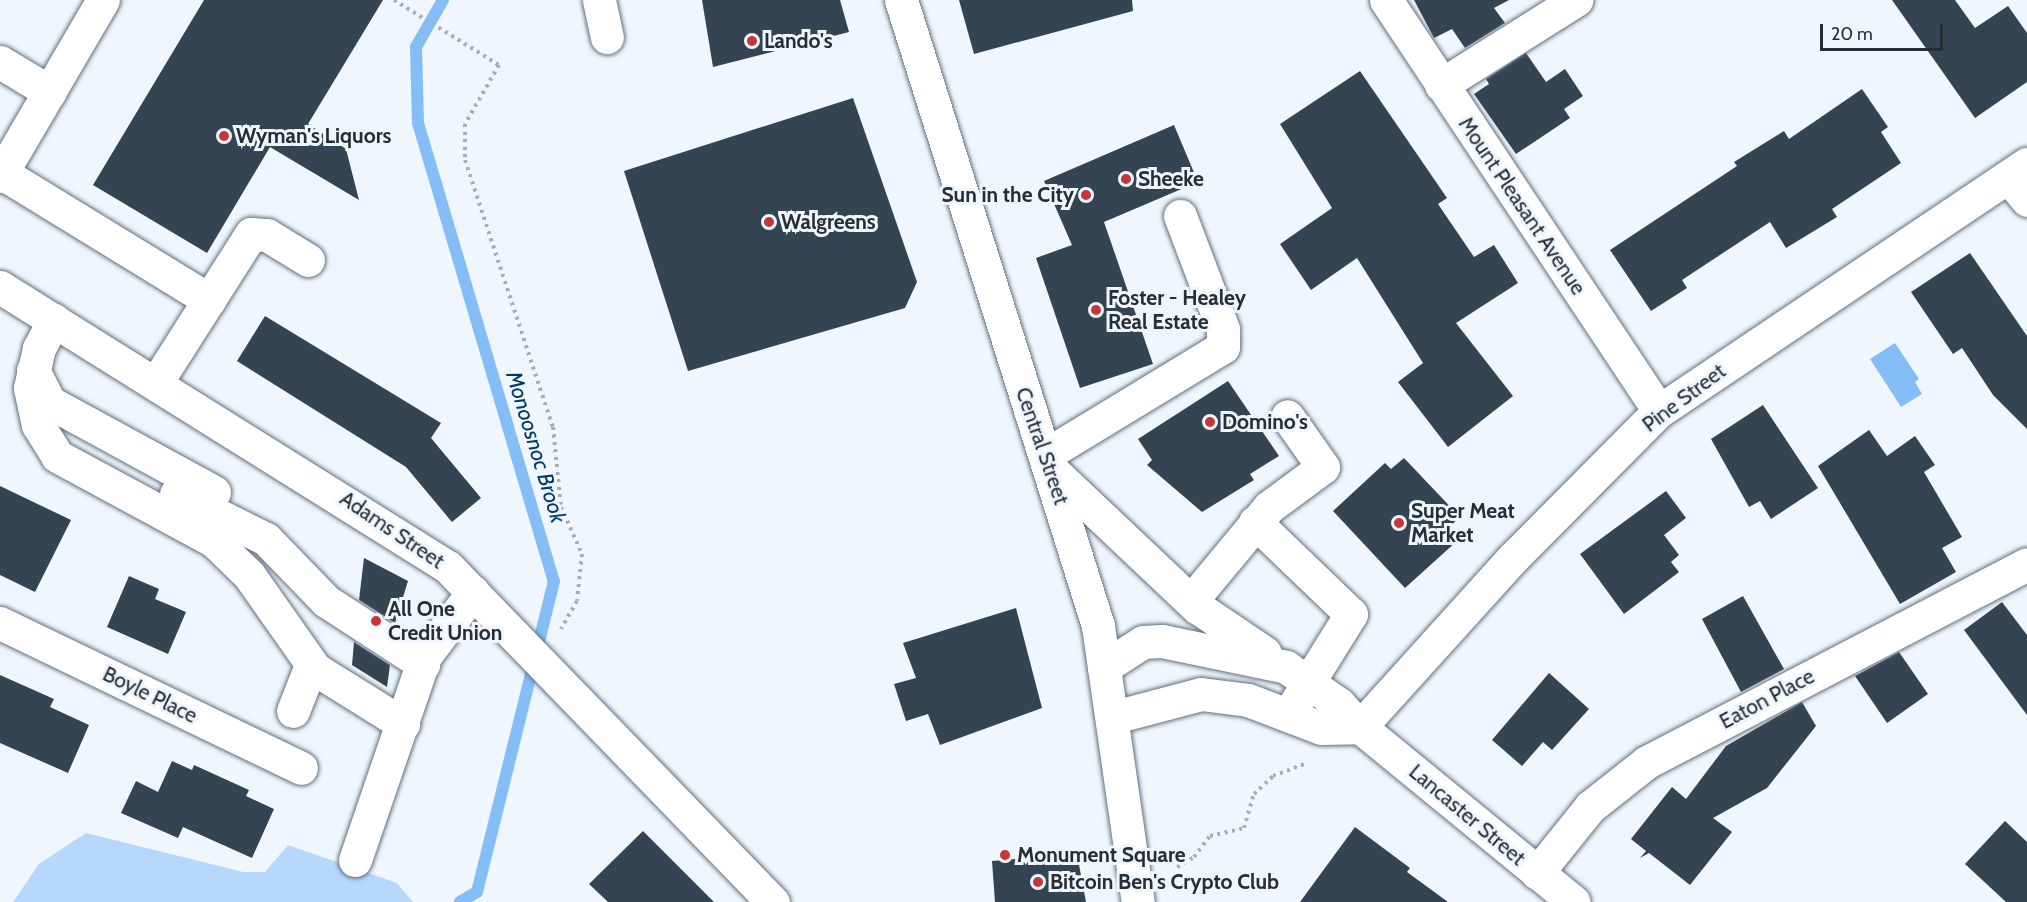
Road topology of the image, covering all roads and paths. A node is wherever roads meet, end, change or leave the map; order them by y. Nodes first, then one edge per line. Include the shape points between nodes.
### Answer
1 (103, 0) edge
2 (394, 0) edge
3 (598, 0) edge
4 (901, 0) edge
5 (1386, 0) edge
6 (1576, 0) edge
7 (607, 37) dead end
8 (0, 62) edge
9 (1441, 85) junction
10 (50, 92) junction
11 (1, 174) edge
12 (2020, 181) edge
13 (1180, 216) dead end
14 (308, 260) dead end
15 (0, 287) edge
16 (209, 300) junction
17 (54, 320) junction
18 (33, 366) junction
19 (156, 383) junction
20 (1659, 411) junction
21 (1287, 416) dead end
22 (1050, 462) junction
23 (1255, 522) junction
24 (214, 541) junction
25 (2027, 564) edge
26 (473, 592) junction
27 (1191, 601) junction
28 (0, 623) edge
29 (558, 636) dead end
30 (312, 664) junction
31 (423, 665) junction
32 (1104, 667) junction
33 (1298, 675) junction
34 (293, 711) dead end
35 (1288, 715) junction
36 (1114, 717) junction
37 (404, 724) junction
38 (1360, 727) junction
39 (1309, 762) dead end
40 (301, 768) dead end
41 (355, 860) dead end
42 (1177, 867) dead end
43 (1538, 873) junction
44 (773, 902) edge
45 (1138, 902) edge
46 (1574, 902) edge

1 - 10 street
2 - 29 path via 499,65 465,124 465,159 553,427 561,507 582,554 577,601
3 - 7 street
4 - 22 street, Central Street via 1006,345
5 - 9 street, Mount Pleasant Avenue
6 - 9 street
8 - 10 street
9 - 20 street, Mount Pleasant Avenue
10 - 11 street
11 - 16 street
12 - 20 street, Pine Street
13 - 22 street via 1223,329 1223,347
14 - 16 street via 267,235 251,234
15 - 17 street, Adams Street
16 - 19 street
17 - 18 street
17 - 19 street, Adams Street
18 - 24 street via 32,405 57,456
18 - 31 street via 49,402 276,526
19 - 26 street, Adams Street via 412,540
20 - 38 street, Pine Street via 1503,568
21 - 23 street via 1323,467
22 - 27 street
22 - 32 street, Central Street
23 - 27 street
23 - 33 street via 1349,609 1350,621
24 - 30 street via 249,574
24 - 31 street via 270,573 332,634
25 - 43 street, Eaton Place via 1647,762 1590,807
26 - 31 street
26 - 44 street, Adams Street via 564,691
27 - 33 street
28 - 40 street, Boyle Place
30 - 34 street
30 - 37 street
31 - 37 street
32 - 33 street, Lancaster Street via 1143,642 1162,640
32 - 36 street, Central Street
33 - 35 street
33 - 38 street, Lancaster Street
35 - 36 street via 1248,700 1202,694
35 - 38 street via 1321,728
36 - 45 street, Central Street
37 - 41 street
38 - 43 street, Lancaster Street
39 - 42 path via 1273,776 1254,794 1244,828 1210,836 1194,857
43 - 46 street, Lancaster Street

